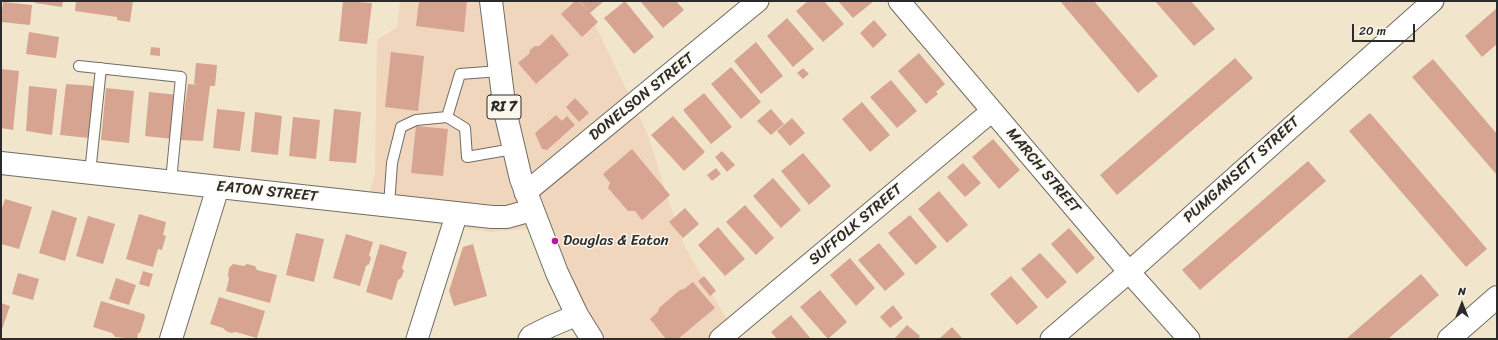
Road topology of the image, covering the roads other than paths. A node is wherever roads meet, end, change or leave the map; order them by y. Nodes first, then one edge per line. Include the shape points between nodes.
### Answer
1 (490, 1) edge
2 (758, 1) edge
3 (899, 1) edge
4 (1433, 1) edge
5 (80, 66) dead end
6 (100, 68) junction
7 (500, 71) junction
8 (992, 111) junction
9 (447, 117) junction
10 (513, 149) junction
11 (1, 163) edge
12 (90, 173) junction
13 (171, 181) junction
14 (218, 187) junction
15 (528, 201) junction
16 (388, 205) junction
17 (457, 213) junction
18 (1129, 272) junction
19 (1497, 297) edge
20 (577, 315) junction
21 (171, 339) edge
22 (417, 339) edge
23 (529, 339) edge
24 (592, 339) edge
25 (720, 339) edge
26 (1051, 339) edge
27 (1189, 339) edge
28 (1449, 339) edge

1 - 7 street, RI 7
2 - 15 street, DONELSON STREET
3 - 8 street, MARCH STREET
4 - 18 street, PUMGANSETT STREET
5 - 6 lane
6 - 12 lane
6 - 13 lane via 181,77
7 - 9 lane via 460,74
7 - 10 street, RI 7
8 - 18 street, MARCH STREET
8 - 25 street, SUFFOLK STREET
9 - 10 lane via 465,128 467,157
9 - 16 lane via 416,120 401,127 392,163
10 - 15 street, RI 7
11 - 12 street, EATON STREET
12 - 13 street, EATON STREET
13 - 14 street, EATON STREET
14 - 16 street, EATON STREET
14 - 21 street
15 - 17 street, EATON STREET via 507,217
15 - 20 street, RI 7
16 - 17 street, EATON STREET
17 - 22 street
18 - 26 street, PUMGANSETT STREET
18 - 27 street, MARCH STREET
19 - 28 street
20 - 23 street
20 - 24 street, RI 7

